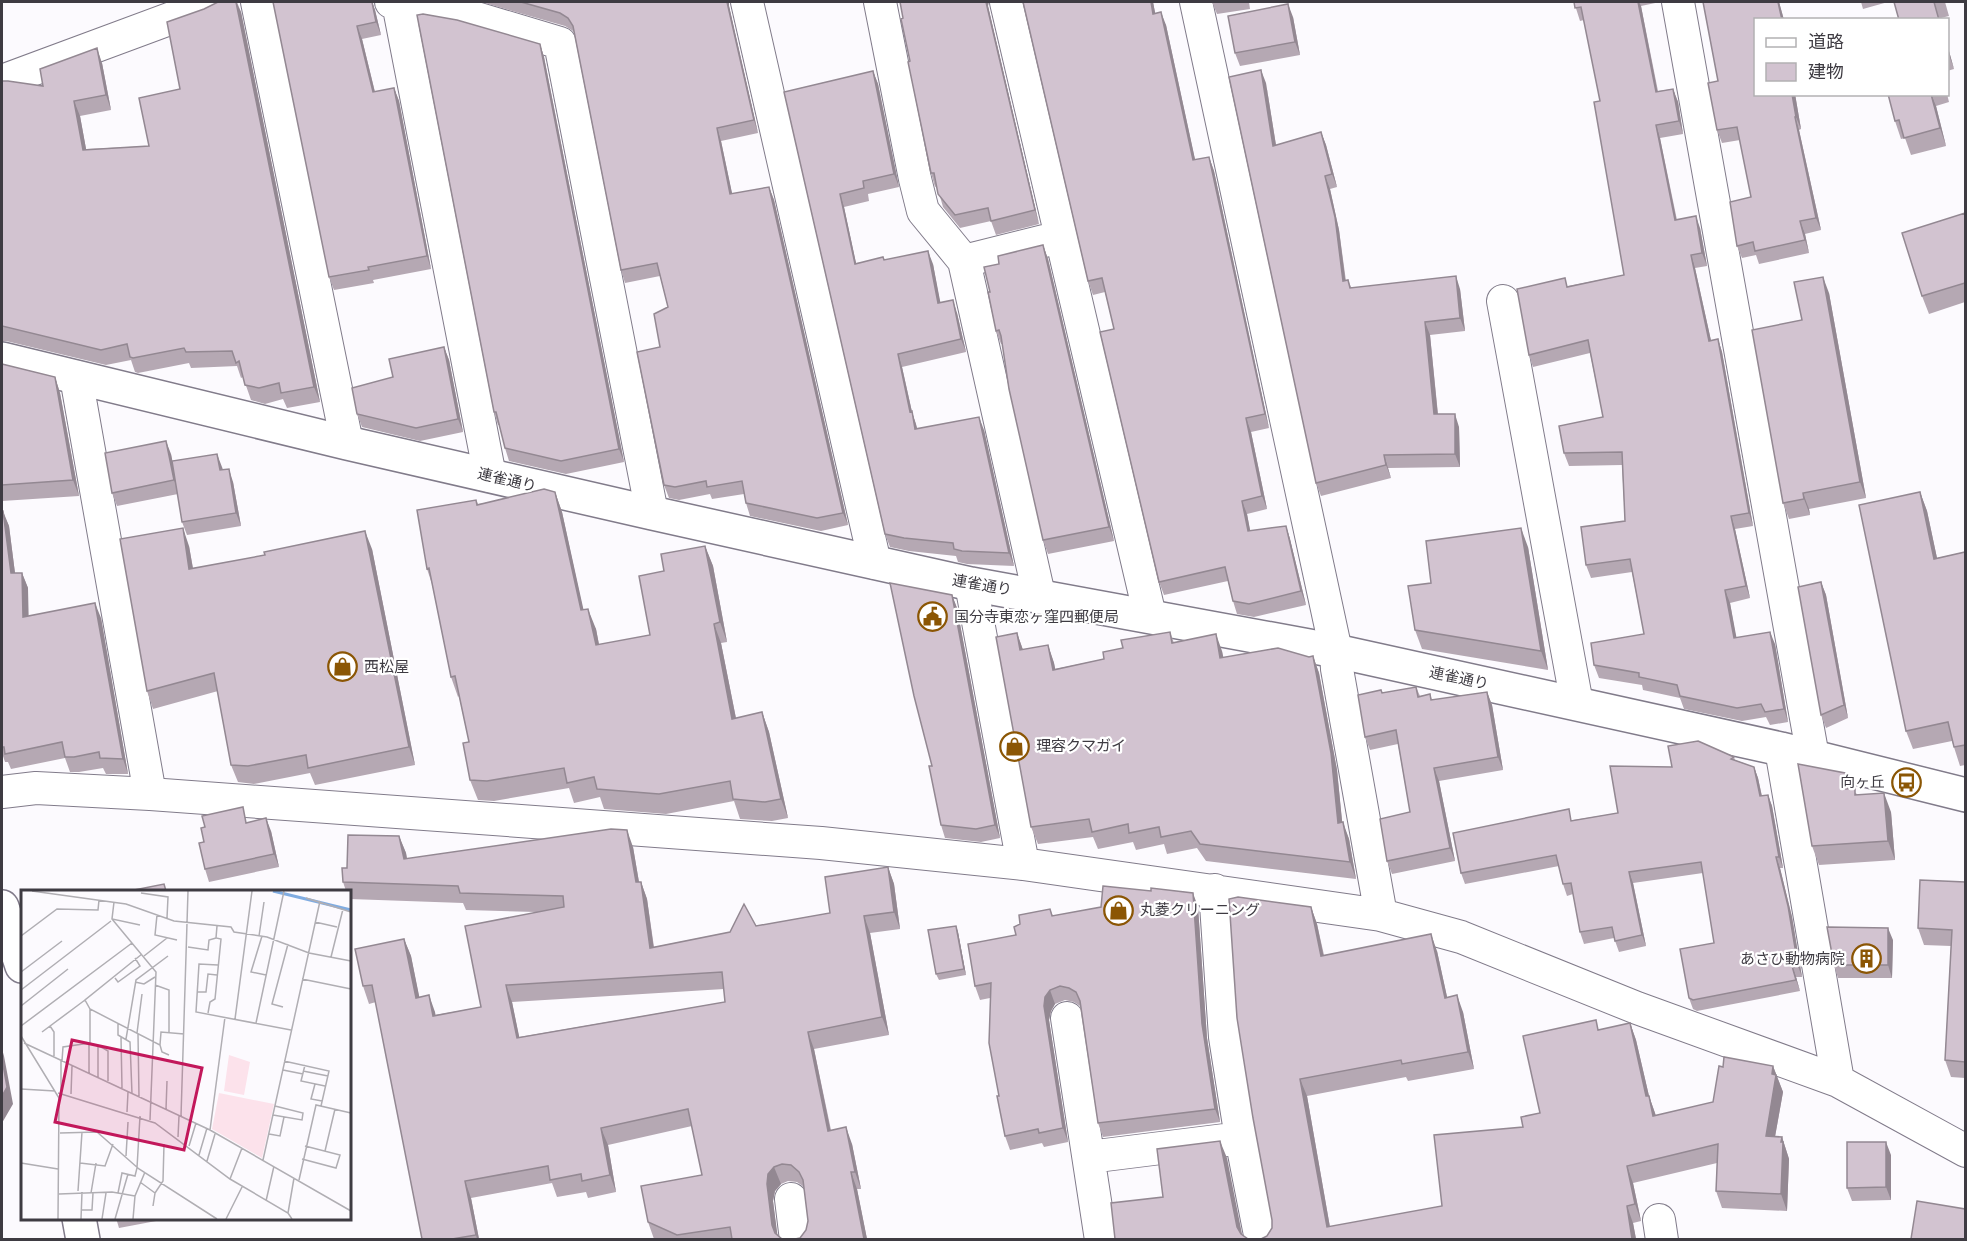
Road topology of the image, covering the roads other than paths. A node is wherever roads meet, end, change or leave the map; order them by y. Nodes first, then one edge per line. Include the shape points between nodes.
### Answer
1 (215, 2) edge
2 (257, 2) edge
3 (395, 2) edge
4 (747, 2) edge
5 (880, 2) edge
6 (1006, 2) edge
7 (1196, 2) edge
8 (1678, 2) edge
9 (2, 81) edge
10 (1060, 237) junction
11 (964, 261) junction
12 (1503, 301) dead end
13 (2, 359) edge
14 (76, 377) junction
15 (347, 443) junction
16 (490, 476) junction
17 (652, 513) junction
18 (875, 562) junction
19 (971, 584) junction
20 (1039, 595) junction
21 (1150, 616) junction
22 (1336, 651) junction
23 (1577, 704) junction
24 (1781, 749) junction
25 (1813, 757) junction
26 (2, 792) edge
27 (150, 794) junction
28 (1965, 795) edge
29 (1023, 864) junction
30 (1215, 890) junction
31 (2, 907) edge
32 (1381, 915) junction
33 (21, 963) edge
34 (1067, 1018) dead end
35 (1838, 1082) junction
36 (1241, 1138) junction
37 (1965, 1151) edge
38 (1089, 1157) junction
39 (792, 1199) dead end
40 (79, 1220) edge
41 (83, 1239) edge
42 (796, 1239) edge
43 (1101, 1239) edge
44 (1261, 1239) edge

1 - 9 street
2 - 15 street
3 - 16 street
3 - 17 street via 466,15 560,43
4 - 18 street
5 - 11 street via 923,211
6 - 10 street
7 - 22 street
8 - 25 street
10 - 11 street
10 - 21 street
11 - 20 street
12 - 23 street
13 - 14 main road, 連雀通り
14 - 15 main road, 連雀通り
14 - 27 street
15 - 16 main road, 連雀通り
16 - 17 main road, 連雀通り
17 - 18 main road, 連雀通り
18 - 19 main road, 連雀通り
19 - 20 main road, 連雀通り
19 - 29 street
20 - 21 main road, 連雀通り
21 - 22 main road, 連雀通り
22 - 23 main road, 連雀通り
22 - 32 street
23 - 24 main road, 連雀通り
24 - 25 main road, 連雀通り
24 - 35 street
25 - 28 main road, 連雀通り
26 - 27 street via 36,789
27 - 29 street via 821,843
29 - 30 street
30 - 32 street
30 - 36 street via 1225,1037
31 - 33 main road
32 - 35 street via 1461,937
34 - 38 street
35 - 37 street
36 - 38 street
36 - 44 street
38 - 43 street
39 - 42 street
40 - 41 main road

